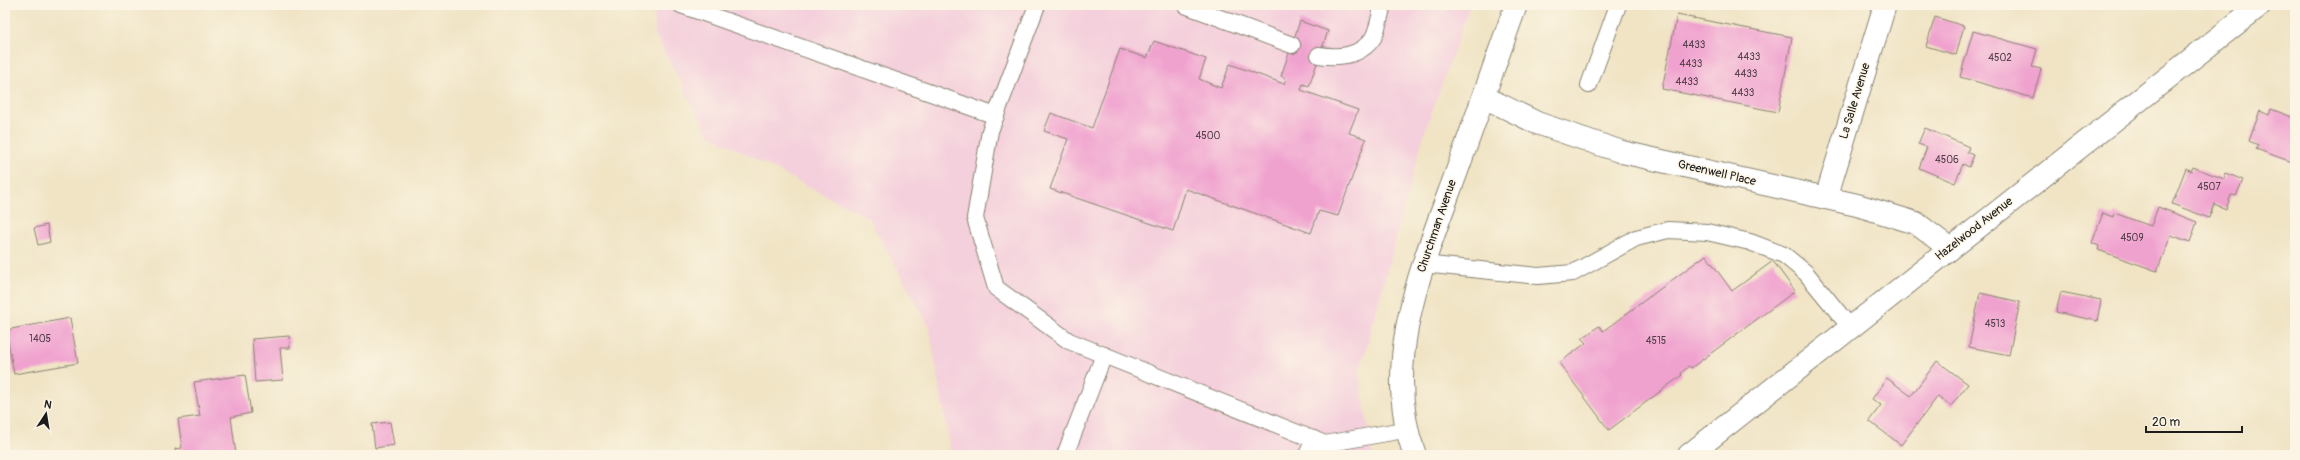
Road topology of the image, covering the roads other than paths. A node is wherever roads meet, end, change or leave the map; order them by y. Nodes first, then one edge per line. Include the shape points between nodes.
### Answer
1 (681, 5) edge
2 (1037, 5) edge
3 (1184, 5) edge
4 (1383, 5) edge
5 (1516, 5) edge
6 (1618, 5) edge
7 (1885, 5) edge
8 (2260, 5) edge
9 (1292, 45) dead end
10 (1320, 55) dead end
11 (1588, 85) dead end
12 (1484, 97) junction
13 (996, 116) junction
14 (1826, 198) junction
15 (1949, 248) junction
16 (1423, 264) junction
17 (1850, 327) junction
18 (1104, 355) junction
19 (1409, 429) junction
20 (1314, 439) junction
21 (1065, 455) edge
22 (1307, 455) edge
23 (1416, 455) edge
24 (1692, 455) edge

1 - 13 lane
2 - 13 lane
3 - 9 lane
4 - 10 lane via 1372,38 1358,52 1339,58
5 - 12 street, Churchman Avenue
6 - 11 lane
7 - 14 street, La Salle Avenue
8 - 15 street, Hazelwood Avenue
12 - 14 street, Greenwell Place via 1537,123 1622,152
12 - 16 street, Churchman Avenue
13 - 18 lane via 990,131 974,218 996,288 1069,341
14 - 15 street, Greenwell Place via 1916,223
15 - 17 street, Hazelwood Avenue
16 - 17 lane via 1538,276 1573,273 1636,238 1668,230 1706,232 1750,242 1784,255 1806,273
16 - 19 street, Churchman Avenue via 1412,300 1402,373 1403,398
17 - 24 street, Hazelwood Avenue
18 - 20 lane
18 - 21 lane
19 - 20 lane via 1325,444
19 - 23 street, Churchman Avenue
20 - 22 lane

